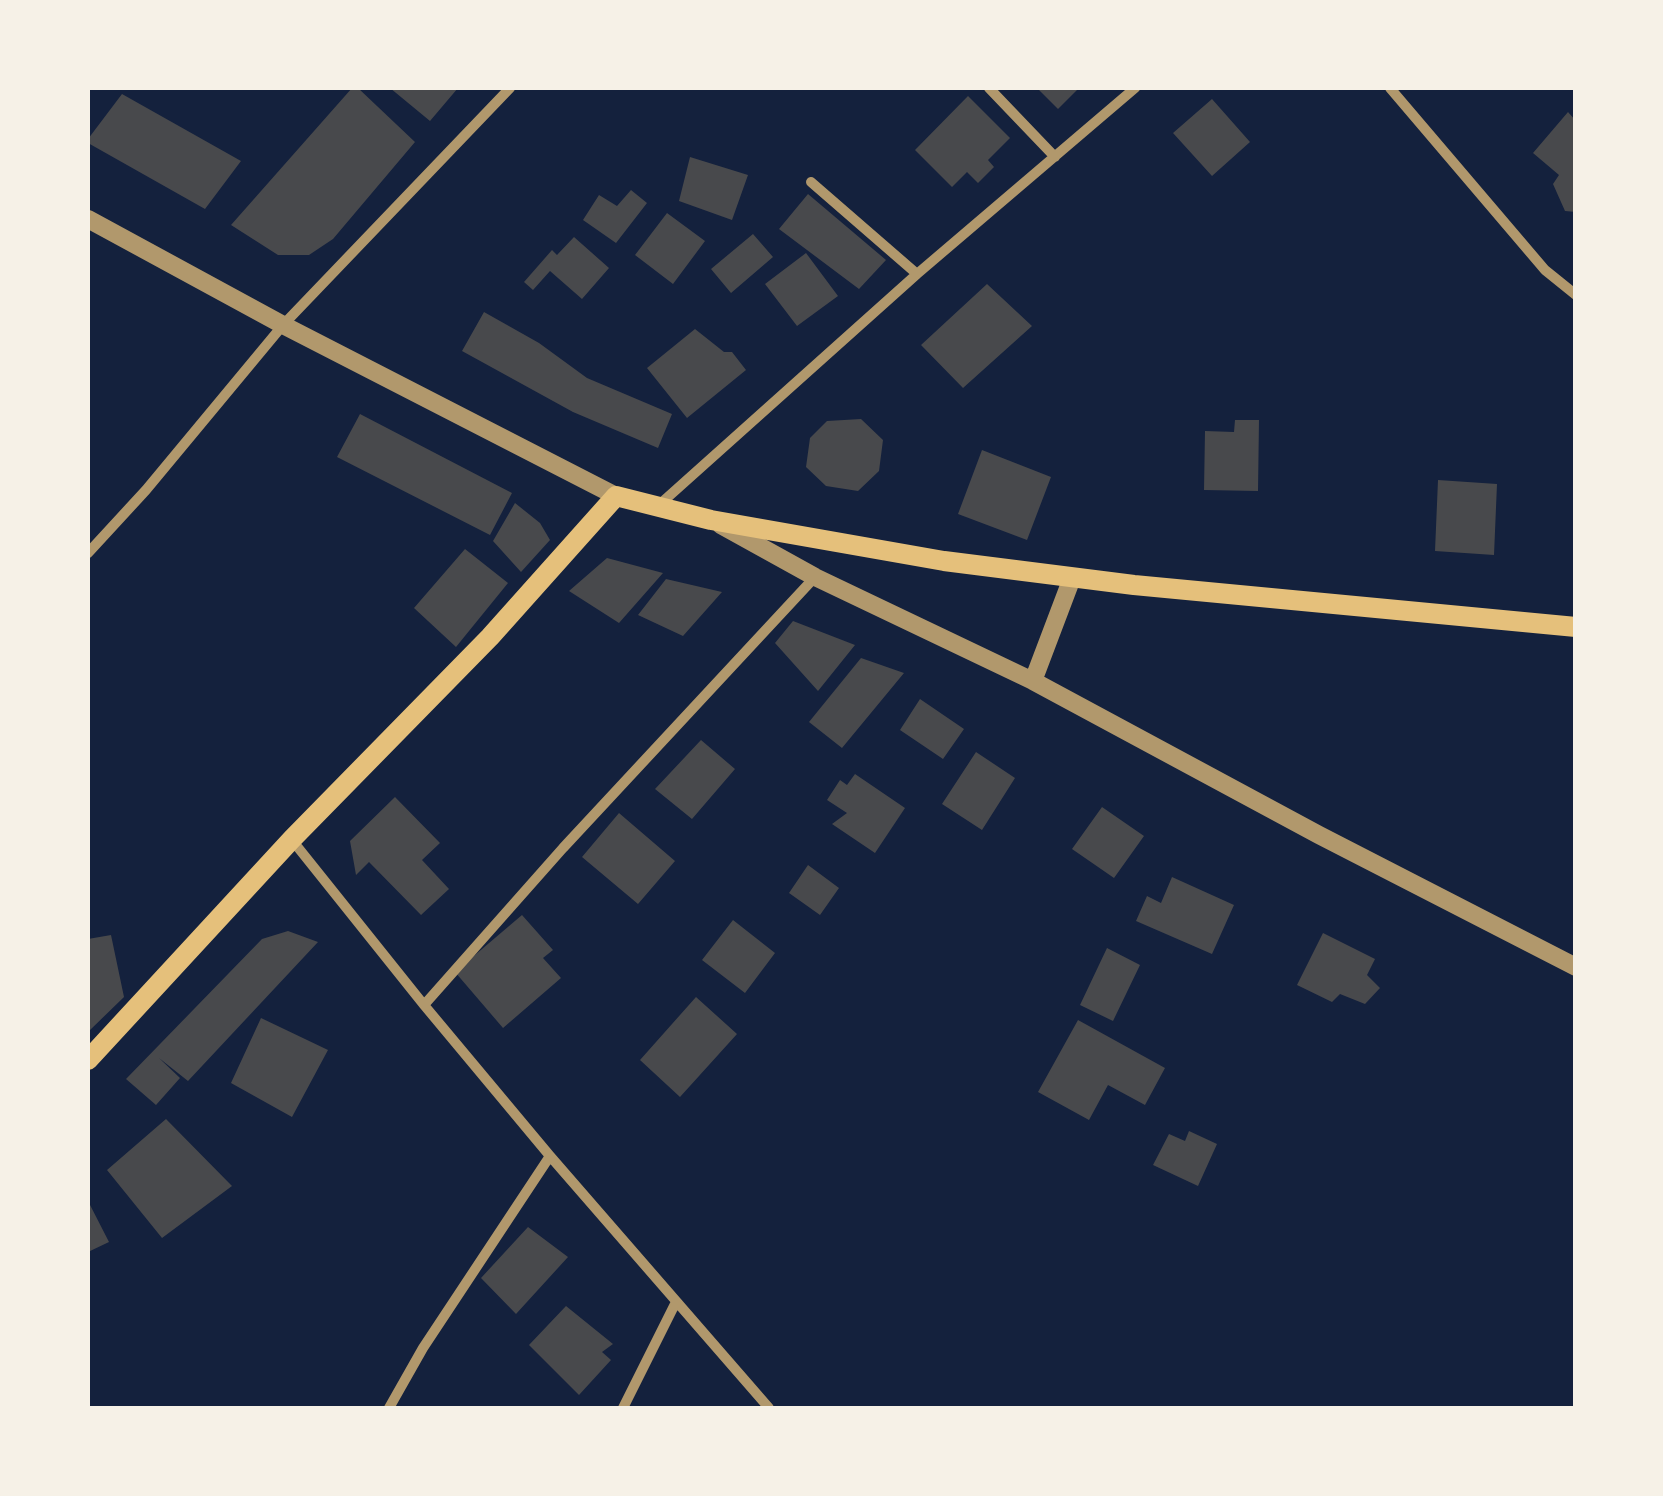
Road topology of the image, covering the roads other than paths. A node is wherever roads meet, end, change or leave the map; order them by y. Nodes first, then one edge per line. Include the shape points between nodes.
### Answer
1 (510, 88) edge
2 (989, 88) edge
3 (1136, 88) edge
4 (1390, 88) edge
5 (1055, 157) junction
6 (811, 182) dead end
7 (88, 219) edge
8 (917, 274) junction
9 (1576, 295) edge
10 (283, 326) junction
11 (616, 496) junction
12 (656, 508) junction
13 (712, 520) junction
14 (88, 553) edge
15 (816, 577) junction
16 (1072, 578) junction
17 (1576, 627) edge
18 (1033, 681) junction
19 (292, 840) junction
20 (1576, 968) edge
21 (424, 1006) junction
22 (88, 1060) edge
23 (550, 1156) junction
24 (676, 1302) junction
25 (389, 1408) edge
26 (623, 1408) edge
27 (769, 1408) edge

1 - 10 street
2 - 5 street
3 - 5 street
4 - 9 street via 1545,270
5 - 8 street
6 - 8 street
7 - 10 street
8 - 12 street
10 - 11 street
10 - 14 street
11 - 12 main road
11 - 19 main road
12 - 13 main road
13 - 15 street
13 - 16 main road
15 - 18 street
15 - 21 street
16 - 17 main road
16 - 18 street
18 - 20 street
19 - 21 street
19 - 22 main road
21 - 23 street
23 - 24 street
23 - 25 street
24 - 26 street
24 - 27 street

